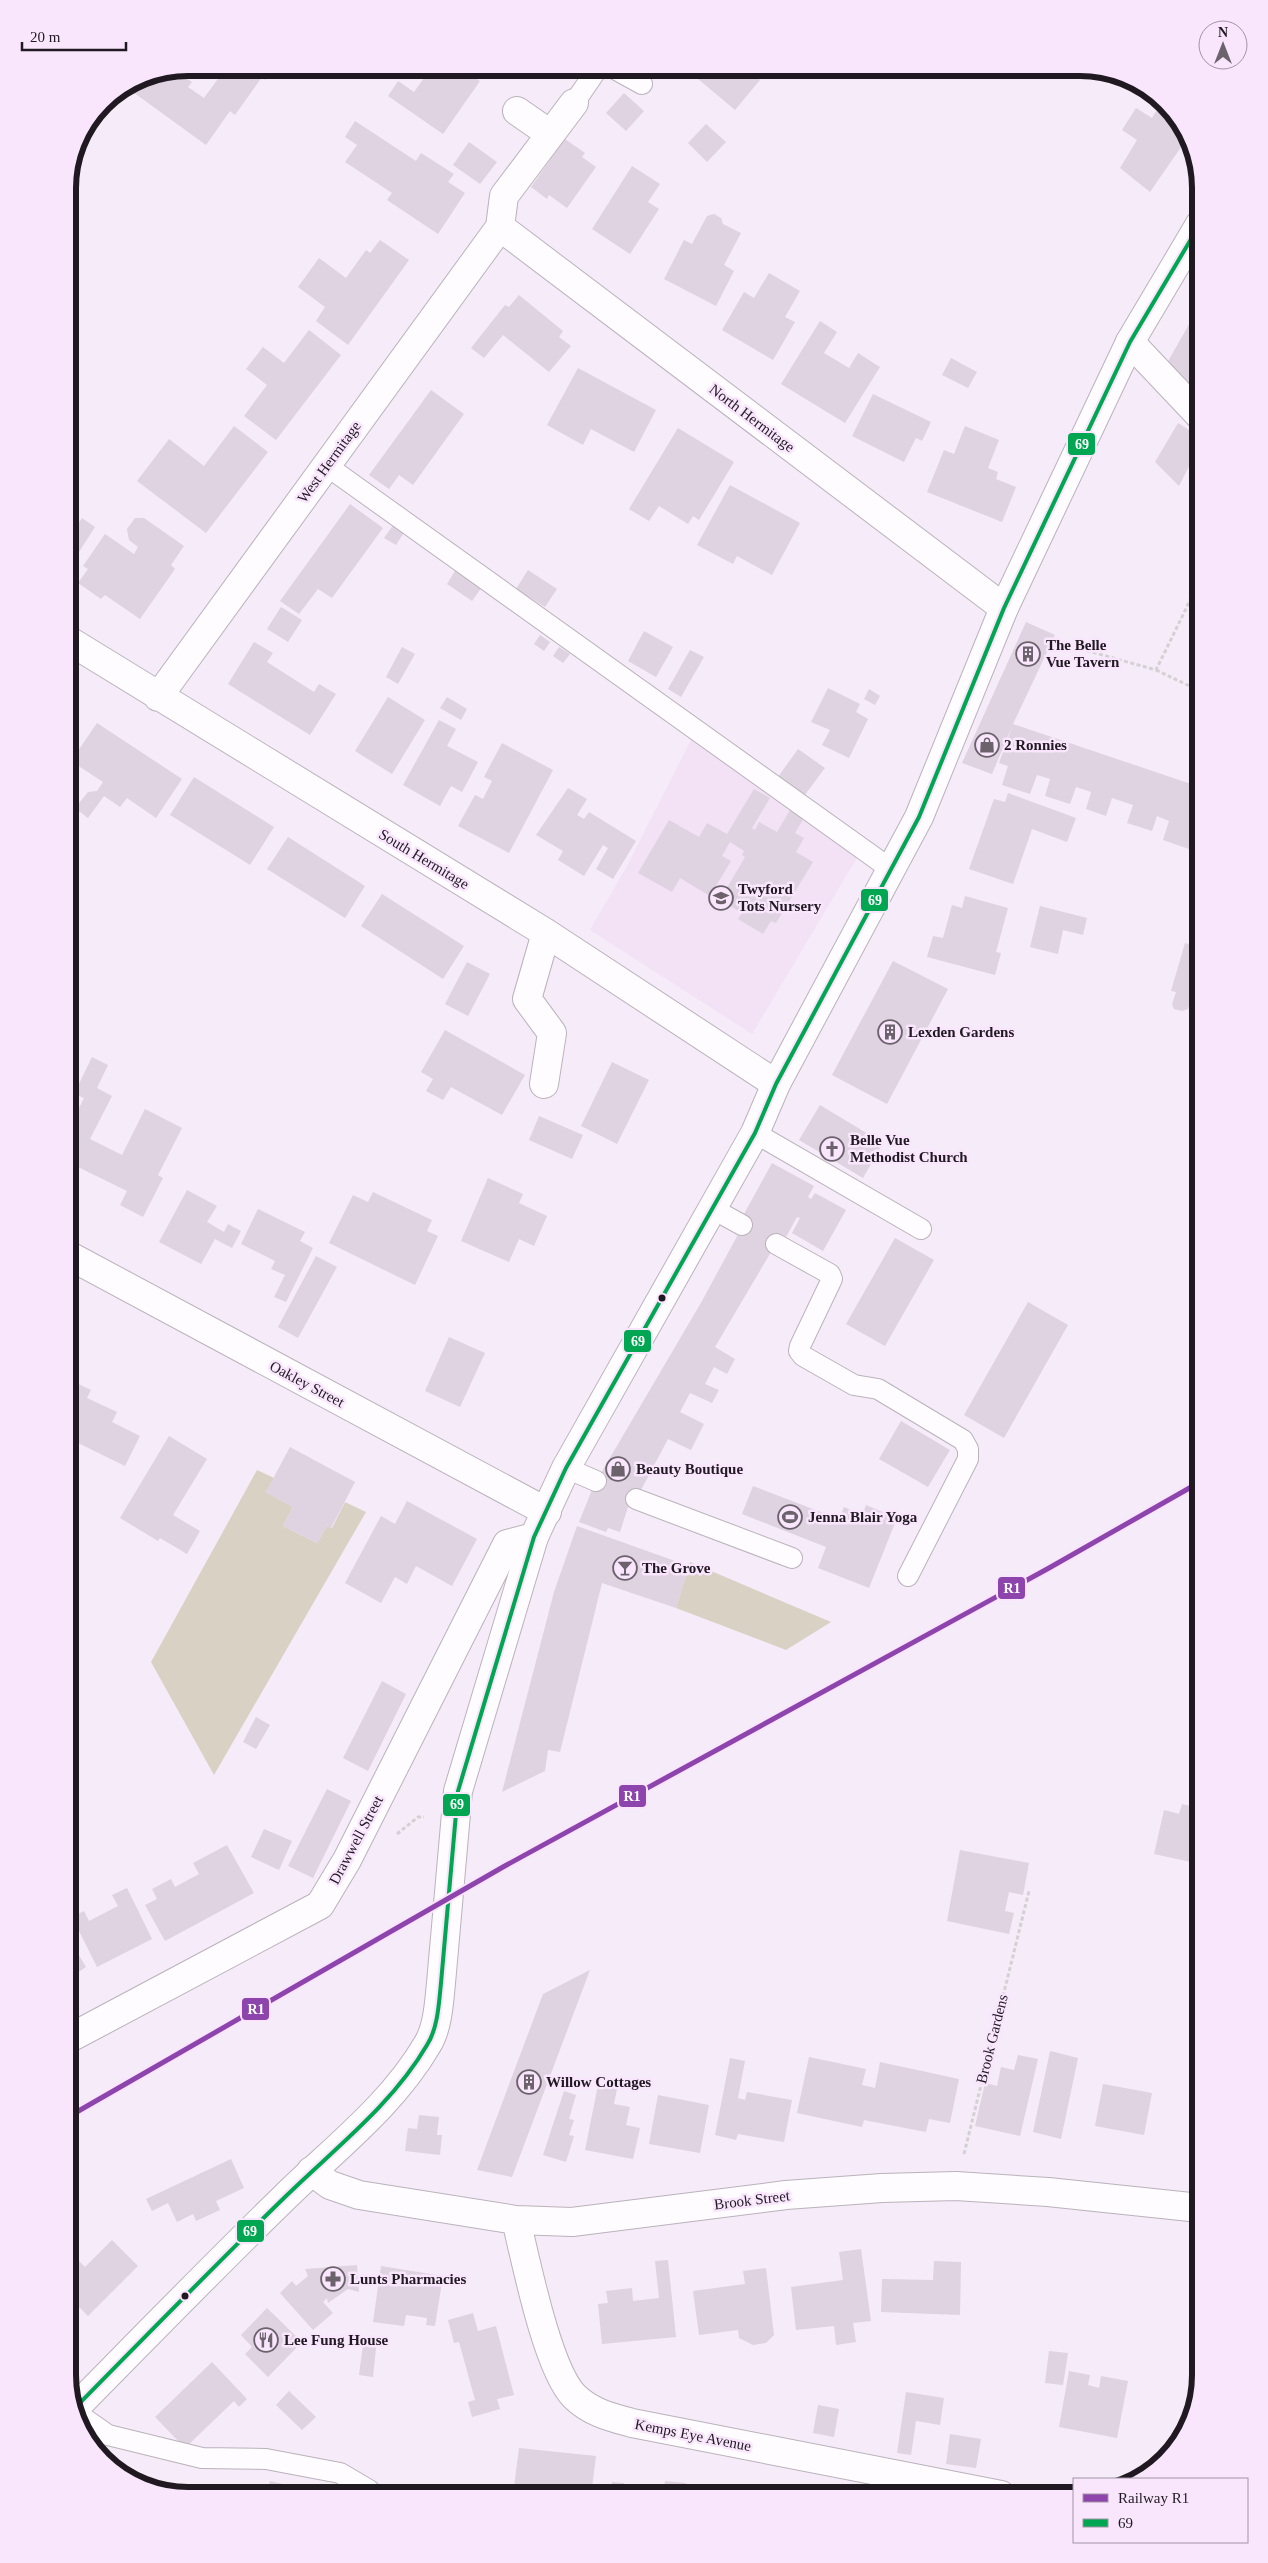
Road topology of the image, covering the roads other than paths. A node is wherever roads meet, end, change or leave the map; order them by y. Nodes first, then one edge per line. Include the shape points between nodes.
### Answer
1 (593, 76) edge
2 (628, 76) edge
3 (642, 84) dead end
4 (574, 103) joint
5 (517, 111) dead end
6 (550, 134) junction
7 (500, 227) junction
8 (1192, 237) edge
9 (1130, 342) junction
10 (1192, 408) edge
11 (327, 466) junction
12 (1004, 608) junction
13 (76, 645) edge
14 (158, 697) junction
15 (892, 870) junction
16 (546, 933) junction
17 (544, 1084) dead end
18 (776, 1084) junction
19 (754, 1133) junction
20 (713, 1209) junction
21 (742, 1225) dead end
22 (921, 1229) dead end
23 (776, 1244) dead end
24 (76, 1259) edge
25 (566, 1468) junction
26 (596, 1481) dead end
27 (636, 1499) dead end
28 (547, 1512) junction
29 (534, 1537) junction
30 (792, 1558) dead end
31 (908, 1576) dead end
32 (76, 2035) edge
33 (312, 2171) junction
34 (1192, 2207) edge
35 (516, 2220) junction
36 (81, 2405) edge
37 (85, 2418) edge
38 (364, 2487) edge
39 (956, 2487) edge

1 - 4 lane
2 - 3 lane
4 - 6 street
5 - 6 street
6 - 7 street via 504,196
7 - 11 street, West Hermitage
7 - 12 street, North Hermitage
8 - 9 street
9 - 10 street
9 - 12 street
11 - 14 street, West Hermitage
11 - 15 lane
12 - 15 street via 920,817
13 - 14 street, South Hermitage
14 - 16 street, South Hermitage
15 - 18 street
16 - 17 street via 527,999 552,1033
16 - 18 street, South Hermitage
18 - 19 street
19 - 20 street
19 - 22 lane
20 - 21 lane
20 - 25 street
23 - 31 lane via 830,1274 832,1279 800,1346 803,1356 854,1385 878,1389 964,1440 968,1448 968,1460
24 - 28 street, Oakley Street
25 - 26 lane
25 - 28 street
27 - 30 lane
28 - 29 street
29 - 32 street, Drawwell Street via 507,1544 347,1860 320,1905
29 - 33 street via 462,1776 453,1829 441,1983 429,2043 407,2077
33 - 35 street, Brook Street via 330,2185 359,2194
33 - 36 street
34 - 35 street, Brook Street via 956,2186 786,2195 572,2222
35 - 39 street, Kemps Eye Avenue via 556,2369 574,2395 596,2412 632,2423
37 - 38 lane via 108,2435 202,2458 266,2458 340,2474

